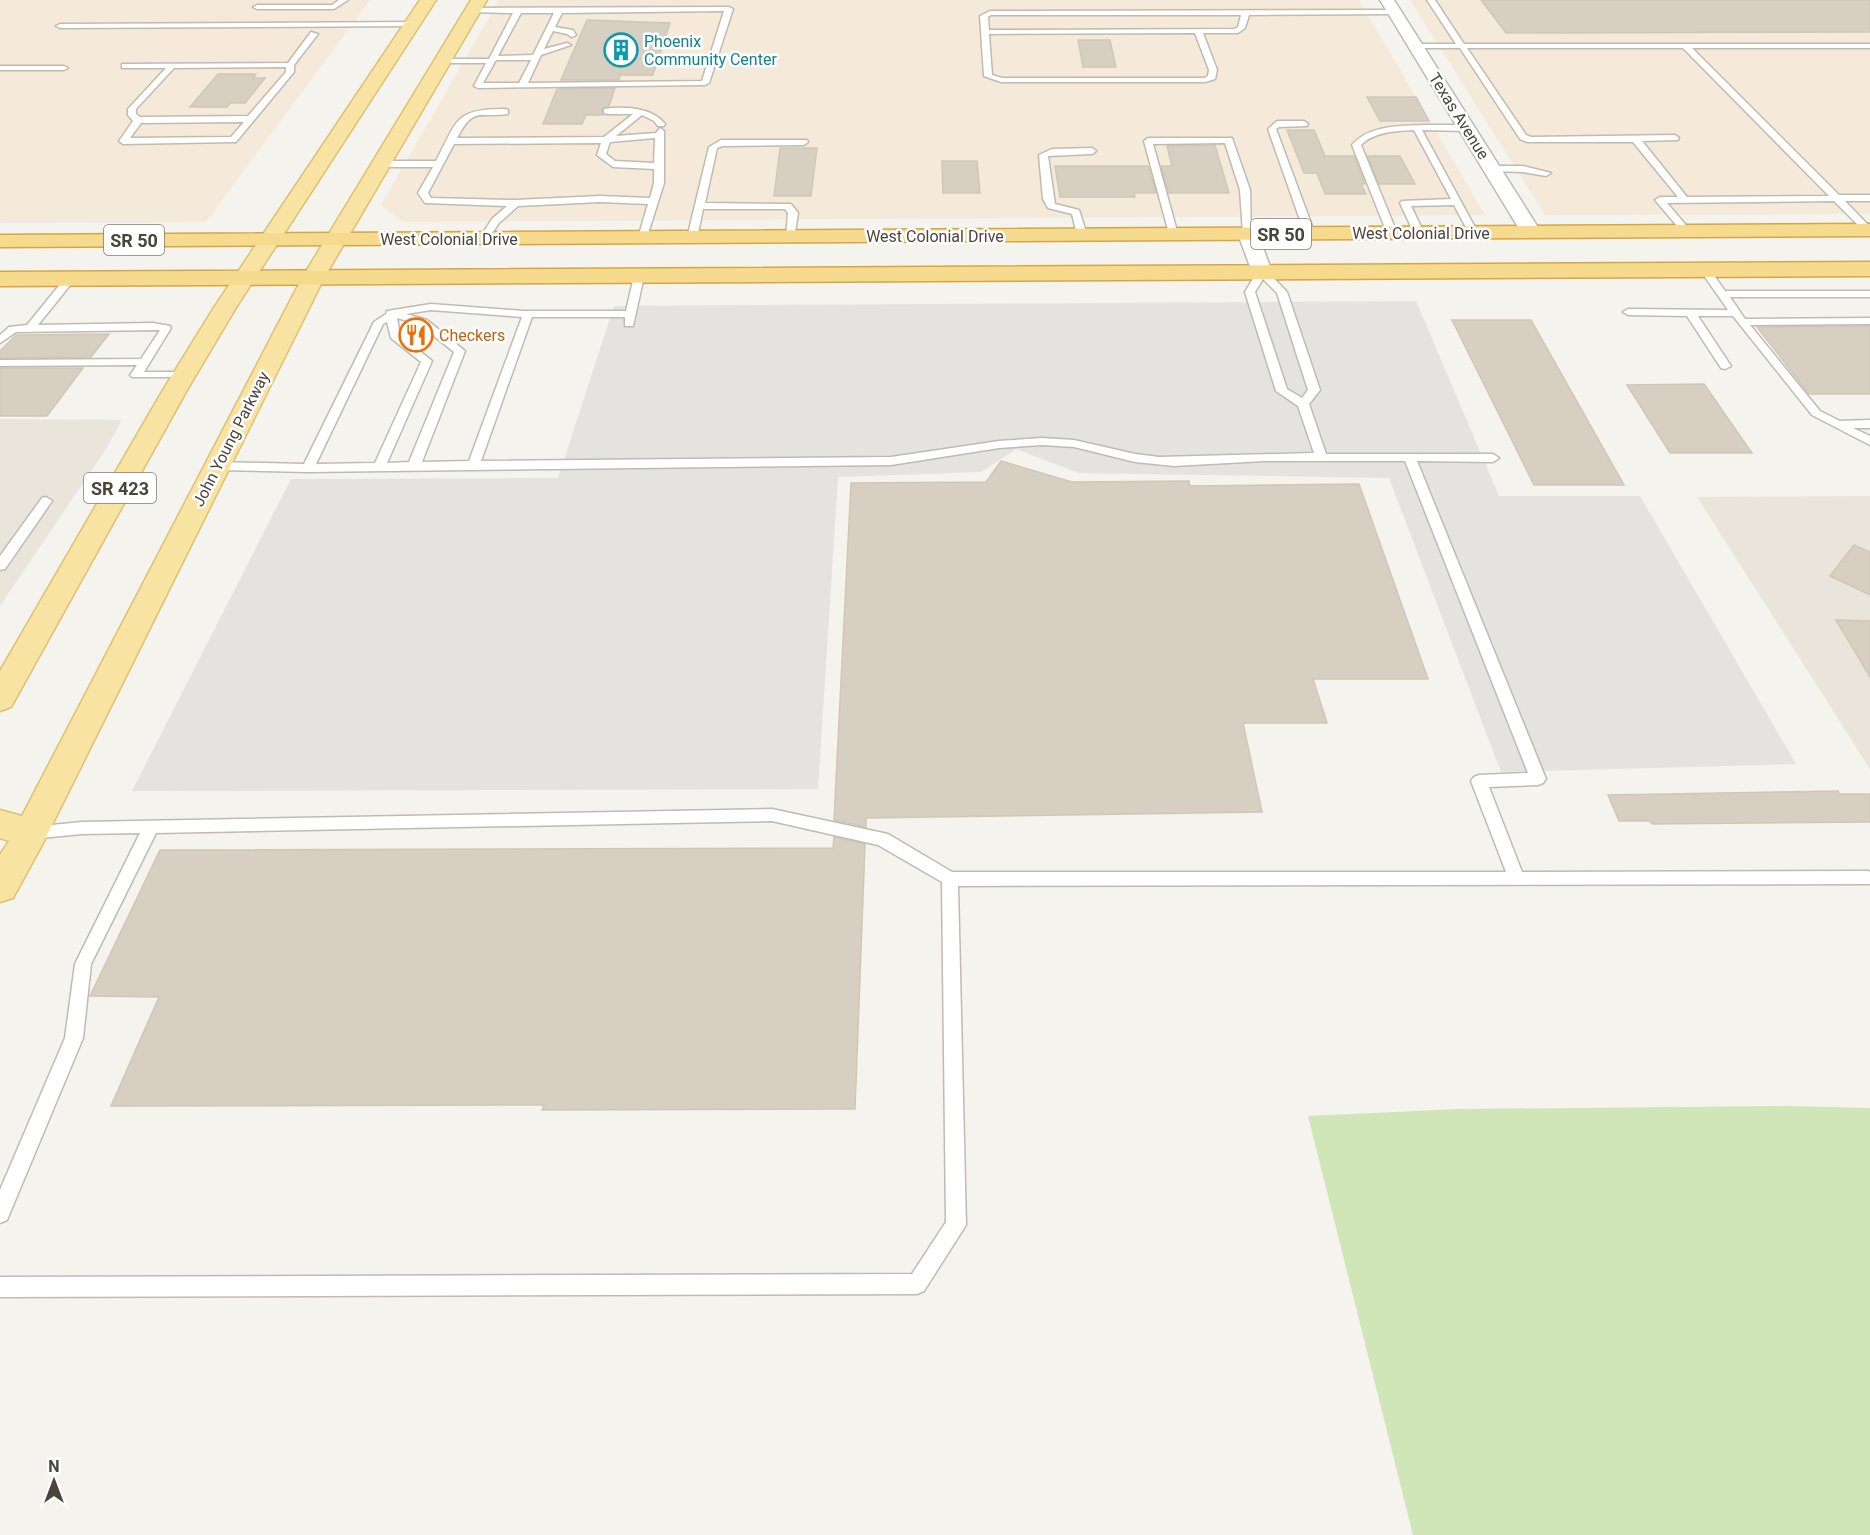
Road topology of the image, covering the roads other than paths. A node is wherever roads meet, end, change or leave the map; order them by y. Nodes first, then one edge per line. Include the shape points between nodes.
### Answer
1 (264, 0) edge
2 (298, 0) edge
3 (344, 0) edge
4 (428, 0) edge
5 (1431, 0) edge
6 (1069, 2) dead end
7 (477, 5) edge
8 (1391, 6) edge
9 (257, 7) junction
10 (292, 7) junction
11 (518, 11) junction
12 (560, 11) junction
13 (1074, 12) junction
14 (1088, 12) junction
15 (1246, 12) junction
16 (412, 24) junction
17 (242, 25) junction
18 (60, 26) dead end
19 (551, 28) junction
20 (1198, 31) junction
21 (985, 32) junction
22 (1093, 32) junction
23 (314, 34) dead end
24 (572, 35) dead end
25 (567, 45) dead end
26 (1416, 46) junction
27 (1460, 46) junction
28 (1685, 46) junction
29 (1870, 46) edge
30 (537, 55) junction
31 (493, 60) junction
32 (443, 61) junction
33 (290, 64) junction
34 (125, 66) dead end
35 (172, 66) junction
36 (0, 68) edge
37 (64, 68) dead end
38 (522, 86) junction
39 (607, 111) dead end
40 (505, 112) dead end
41 (640, 113) junction
42 (251, 119) junction
43 (138, 120) junction
44 (1304, 124) dead end
45 (1417, 128) junction
46 (1466, 128) junction
47 (660, 130) junction
48 (1675, 138) dead end
49 (1635, 139) junction
50 (606, 140) junction
51 (451, 141) junction
52 (804, 142) dead end
53 (1092, 151) dead end
54 (381, 164) junction
55 (439, 164) junction
56 (658, 166) junction
57 (1491, 169) junction
58 (1546, 173) dead end
59 (1835, 198) junction
60 (1870, 198) edge
61 (1685, 200) junction
62 (652, 201) junction
63 (1457, 202) junction
64 (515, 203) junction
65 (699, 206) junction
66 (1869, 230) edge
67 (1686, 231) junction
68 (1531, 232) junction
69 (1392, 233) junction
70 (1419, 233) junction
71 (1473, 233) junction
72 (1248, 234) junction
73 (1310, 234) junction
74 (1082, 235) junction
75 (1173, 235) junction
76 (791, 237) junction
77 (484, 238) junction
78 (643, 238) junction
79 (692, 238) junction
80 (269, 239) junction
81 (336, 239) junction
82 (0, 241) edge
83 (1870, 269) edge
84 (1705, 270) junction
85 (1449, 271) junction
86 (1262, 272) junction
87 (639, 276) junction
88 (313, 278) junction
89 (0, 279) edge
90 (70, 279) junction
91 (243, 279) junction
92 (1724, 294) junction
93 (1870, 294) edge
94 (1628, 312) dead end
95 (391, 313) junction
96 (1692, 313) junction
97 (528, 314) junction
98 (1739, 317) junction
99 (1870, 321) edge
100 (30, 328) junction
101 (0, 340) edge
102 (144, 362) junction
103 (0, 363) edge
104 (1725, 366) dead end
105 (184, 375) junction
106 (1303, 404) junction
107 (1838, 424) junction
108 (1870, 424) edge
109 (1870, 441) edge
110 (1322, 458) junction
111 (1410, 458) junction
112 (1493, 458) dead end
113 (474, 465) junction
114 (218, 466) junction
115 (380, 466) junction
116 (414, 466) junction
117 (308, 468) junction
118 (46, 501) dead end
119 (0, 566) edge
120 (0, 699) edge
121 (151, 827) junction
122 (15, 829) edge
123 (1516, 878) junction
124 (1868, 878) dead end
125 (950, 879) junction
126 (0, 887) edge
127 (0, 1214) edge
128 (0, 1287) edge

1 - 9 lane
2 - 10 lane
3 - 10 lane via 334,7
4 - 16 main road, SR 423
5 - 27 lane
6 - 13 lane
7 - 11 lane
7 - 32 main road, John Young Parkway
8 - 15 lane
8 - 26 street, Texas Avenue
9 - 10 lane
9 - 17 lane
11 - 12 lane
11 - 31 lane
12 - 19 lane
12 - 38 lane via 729,9 705,83
13 - 14 lane
13 - 21 lane via 990,13 984,16
14 - 15 lane
14 - 22 lane
15 - 20 lane via 1241,28 1235,31
16 - 17 lane
16 - 80 main road, SR 423
17 - 18 lane
19 - 24 lane
19 - 30 lane
20 - 21 lane via 1213,70 1212,77 1205,80 1001,80 988,76
20 - 22 lane
21 - 22 lane
23 - 33 lane
25 - 30 lane
26 - 27 lane
26 - 46 street, Texas Avenue
27 - 28 lane
27 - 49 lane via 1523,136 1530,140
28 - 29 lane
28 - 59 lane
30 - 31 lane
30 - 38 lane
31 - 32 lane
31 - 38 lane via 478,86
32 - 54 main road, John Young Parkway
33 - 35 lane
33 - 42 lane via 290,72
34 - 35 lane
35 - 43 lane via 132,109
36 - 37 lane
39 - 41 lane
40 - 51 lane via 470,113
41 - 47 lane via 657,117
41 - 50 lane
42 - 43 lane
42 - 43 lane via 233,140 123,141
44 - 73 lane via 1277,123 1272,129
45 - 46 lane
45 - 63 lane
45 - 69 lane via 1370,135 1356,145
46 - 57 street, Texas Avenue
47 - 50 lane
47 - 56 lane
48 - 49 lane
49 - 61 lane
50 - 51 lane
50 - 56 lane via 601,155 613,164
51 - 55 lane
52 - 65 lane via 721,142 713,147
53 - 74 lane via 1043,155 1048,200 1051,206 1076,212
54 - 55 lane
54 - 81 main road, John Young Parkway
55 - 64 lane via 423,193 428,201
56 - 62 lane via 659,183
57 - 58 lane
57 - 68 street, Texas Avenue
59 - 60 lane
59 - 61 lane
59 - 66 lane
61 - 67 lane via 1660,200
62 - 64 lane
62 - 78 lane
63 - 70 lane via 1405,203
63 - 71 lane
64 - 77 lane via 495,221
65 - 76 lane via 788,206 793,213
65 - 79 lane
66 - 67 highway, West Colonial Drive / SR 50
67 - 68 highway, West Colonial Drive / SR 50
68 - 71 highway, West Colonial Drive / SR 50
68 - 85 highway via 1533,244 1529,251
69 - 70 highway, West Colonial Drive / SR 50
69 - 73 highway, West Colonial Drive / SR 50
70 - 71 highway, West Colonial Drive / SR 50
72 - 73 highway, West Colonial Drive / SR 50
72 - 75 highway, West Colonial Drive / SR 50
72 - 75 lane via 1245,190 1229,140 1148,141
72 - 86 street
74 - 75 highway, West Colonial Drive / SR 50
74 - 76 highway, West Colonial Drive / SR 50
76 - 79 highway, West Colonial Drive / SR 50
77 - 78 highway, West Colonial Drive / SR 50
77 - 81 highway, West Colonial Drive / SR 50
78 - 79 highway, West Colonial Drive / SR 50
80 - 81 highway, West Colonial Drive / SR 50
80 - 82 highway, West Colonial Drive / SR 50
80 - 91 main road, SR 423
81 - 88 main road, John Young Parkway
83 - 84 highway, West Colonial Drive / SR 50
84 - 85 highway, West Colonial Drive / SR 50
84 - 92 lane
85 - 86 highway, West Colonial Drive / SR 50
86 - 87 highway, West Colonial Drive / SR 50
86 - 106 lane via 1281,292 1314,390
86 - 106 lane via 1250,292 1282,391
87 - 88 highway, West Colonial Drive / SR 50
87 - 97 lane via 630,319
88 - 91 highway, West Colonial Drive / SR 50
88 - 114 main road, John Young Parkway
89 - 90 highway, West Colonial Drive / SR 50
90 - 91 highway, West Colonial Drive / SR 50
90 - 100 lane
91 - 105 main road, SR 423
92 - 93 lane
92 - 98 lane
94 - 96 lane
95 - 97 lane via 443,306
95 - 115 lane via 395,336 427,361
95 - 116 lane via 423,322 460,351
95 - 117 lane via 379,322
96 - 98 lane
96 - 104 lane
97 - 113 lane
98 - 99 lane
98 - 107 lane via 1816,412
100 - 101 lane via 14,329
100 - 102 lane via 166,328
102 - 103 lane
102 - 105 lane via 136,375
105 - 120 main road, SR 423
106 - 110 lane
107 - 108 lane
107 - 109 lane
110 - 111 lane
110 - 113 lane via 1143,459 1066,442 1030,441 891,461
111 - 112 lane
111 - 123 lane via 1538,779 1479,781
113 - 116 lane
114 - 117 lane
114 - 122 main road, John Young Parkway
115 - 116 lane
115 - 117 lane
118 - 119 lane
121 - 122 lane
121 - 125 lane via 771,816 882,839
121 - 127 lane via 82,964 74,1038
122 - 126 main road, John Young Parkway
123 - 124 lane
123 - 125 lane
125 - 128 lane via 956,1225 917,1284

